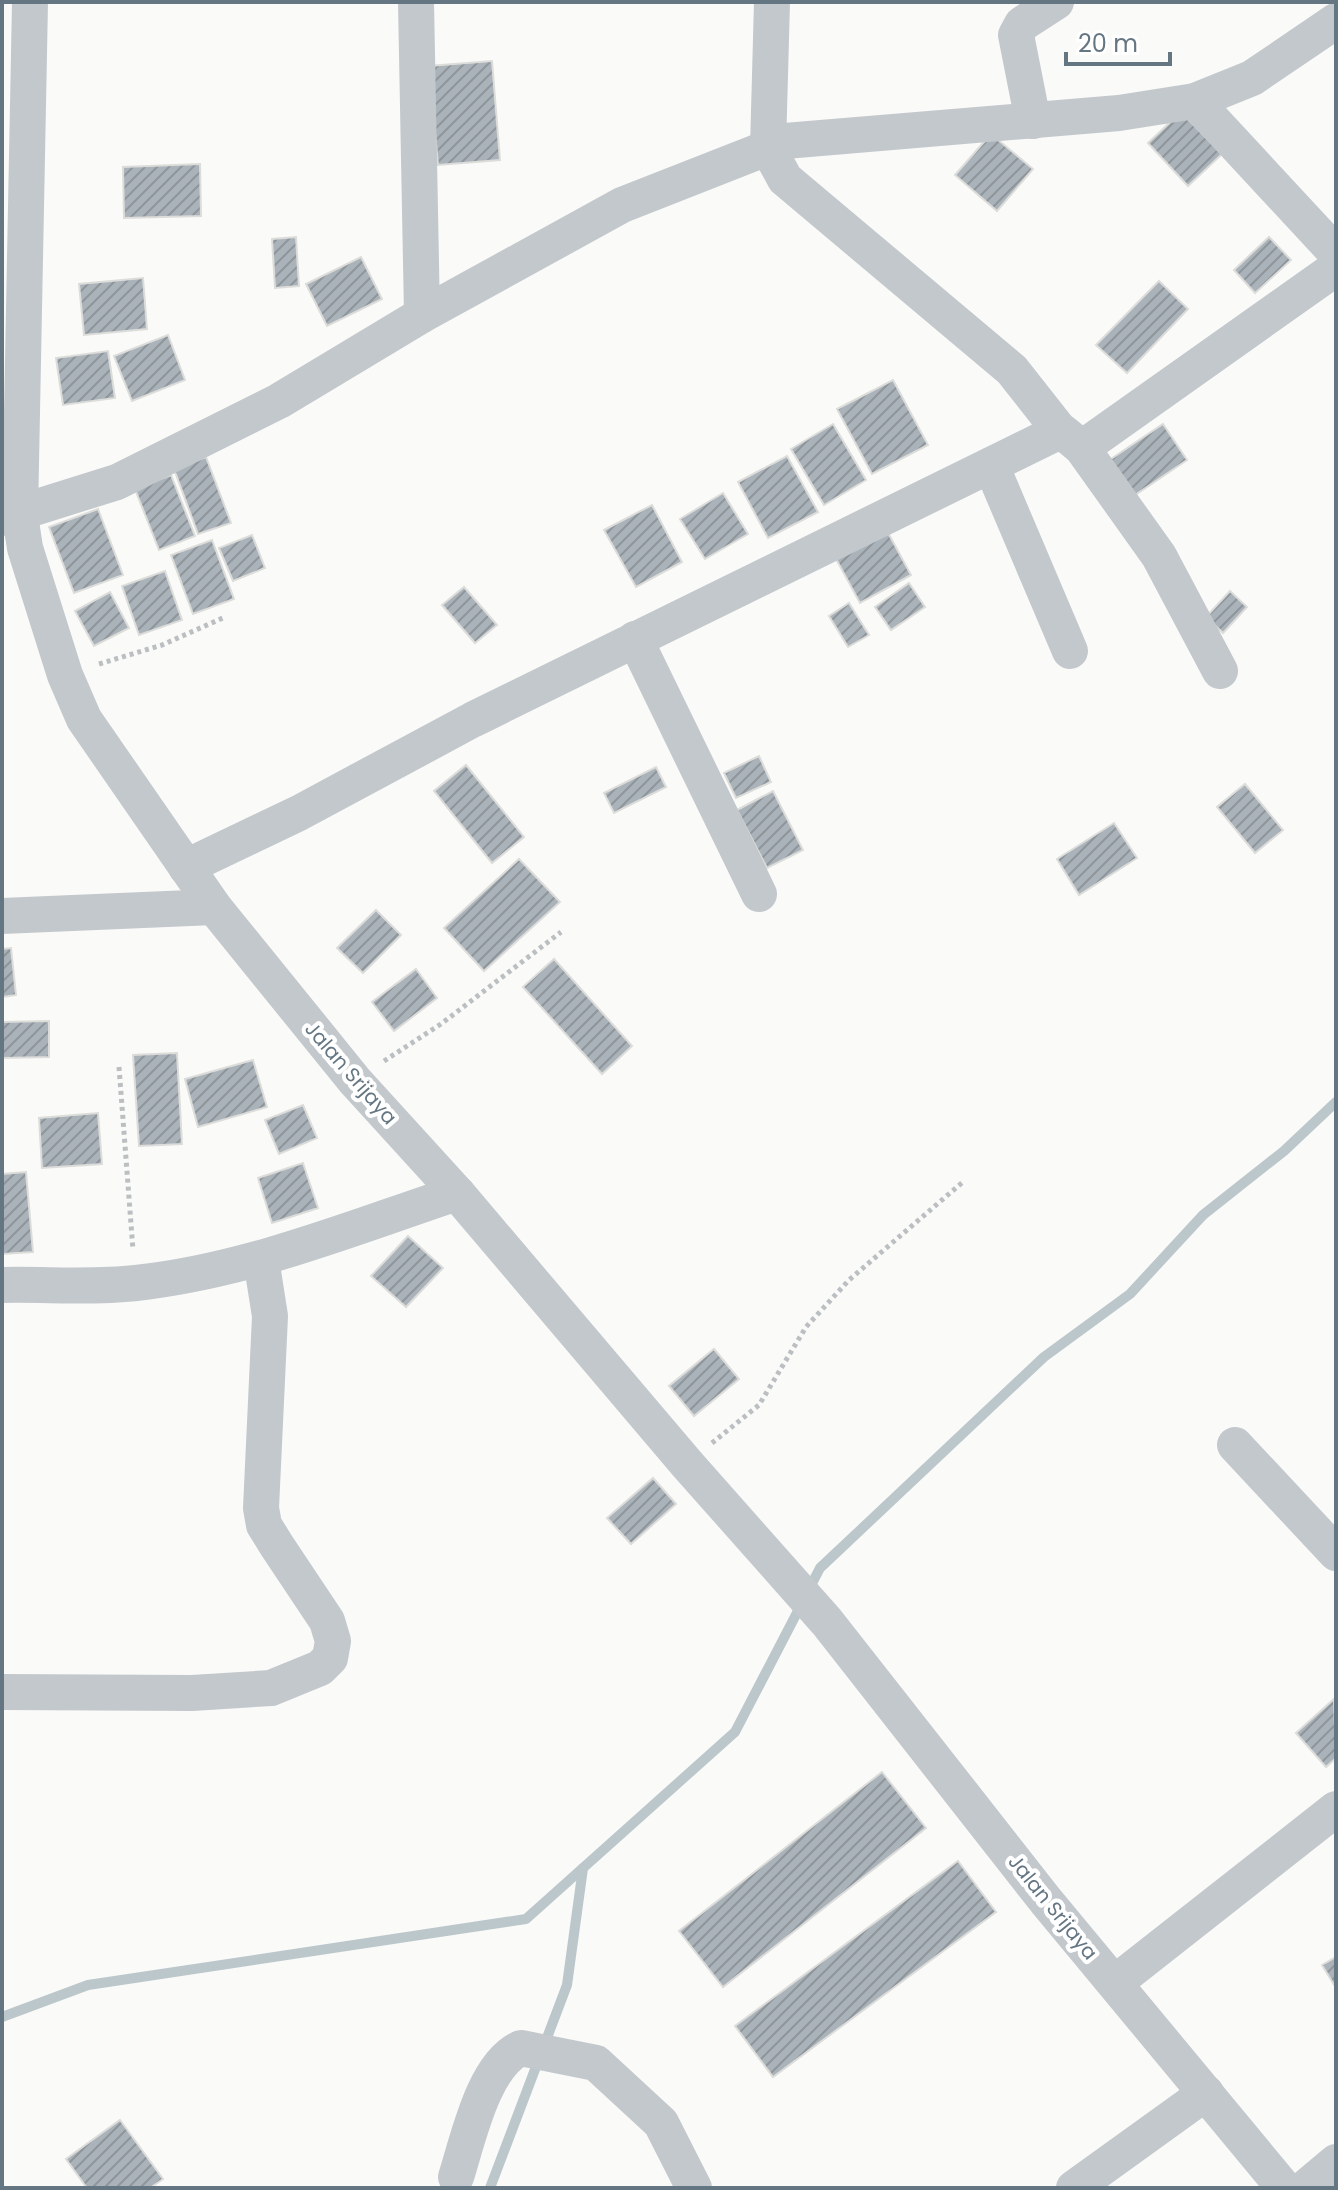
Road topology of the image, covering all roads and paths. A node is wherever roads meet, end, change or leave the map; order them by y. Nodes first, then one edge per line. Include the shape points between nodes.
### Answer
1 (30, 2) edge
2 (416, 2) edge
3 (772, 2) edge
4 (1056, 2) edge
5 (1331, 33) edge
6 (1195, 101) junction
7 (1033, 121) junction
8 (768, 148) junction
9 (16, 170) edge
10 (1336, 253) edge
11 (1336, 268) edge
12 (422, 315) junction
13 (1071, 439) junction
14 (991, 465) junction
15 (11, 516) edge
16 (225, 617) dead end
17 (635, 639) junction
18 (1070, 651) dead end
19 (1220, 671) dead end
20 (65, 675) junction
21 (186, 867) junction
22 (759, 894) dead end
23 (214, 907) junction
24 (2, 916) edge
25 (561, 932) dead end
26 (119, 1067) dead end
27 (355, 1081) junction
28 (964, 1181) dead end
29 (457, 1193) junction
30 (261, 1259) junction
31 (134, 1283) junction
32 (2, 1285) edge
33 (1235, 1445) dead end
34 (687, 1464) junction
35 (1336, 1553) edge
36 (2, 1692) edge
37 (1336, 1809) edge
38 (1116, 1982) junction
39 (1206, 2093) junction
40 (1336, 2162) edge
41 (456, 2177) dead end
42 (1281, 2185) edge
43 (694, 2188) edge
44 (1074, 2188) edge

1 - 9 street, Jalan Srijaya
2 - 12 street
3 - 8 street
4 - 7 street via 1022,24 1016,35
5 - 6 street via 1252,78
6 - 7 street
6 - 10 street
7 - 8 street via 785,141
8 - 12 street via 622,205
8 - 13 street via 785,179 1012,370
9 - 15 street, Jalan Srijaya
11 - 13 street
12 - 15 street via 279,401 131,475
13 - 14 street
13 - 19 street via 1159,556
14 - 17 street
14 - 18 street
15 - 20 street, Jalan Srijaya
16 - 20 path via 162,645
17 - 21 street
17 - 22 street
20 - 21 street, Jalan Srijaya via 84,719
21 - 23 street, Jalan Srijaya
23 - 24 street
23 - 27 street, Jalan Srijaya
25 - 27 path via 441,1024
26 - 31 path
27 - 29 street, Jalan Srijaya
28 - 34 path via 849,1280 806,1327 759,1405
29 - 30 street
29 - 34 street, Jalan Srijaya
30 - 31 street
30 - 36 street via 270,1316 261,1508 264,1525 327,1621 333,1641 330,1658 320,1668 271,1688
31 - 32 street
33 - 35 street
34 - 38 street, Jalan Srijaya via 827,1622
37 - 38 street
38 - 39 street, Jalan Srijaya
39 - 42 street, Jalan Srijaya
39 - 44 street
40 - 42 street
41 - 43 street via 484,2092 505,2058 521,2048 596,2063 661,2123

